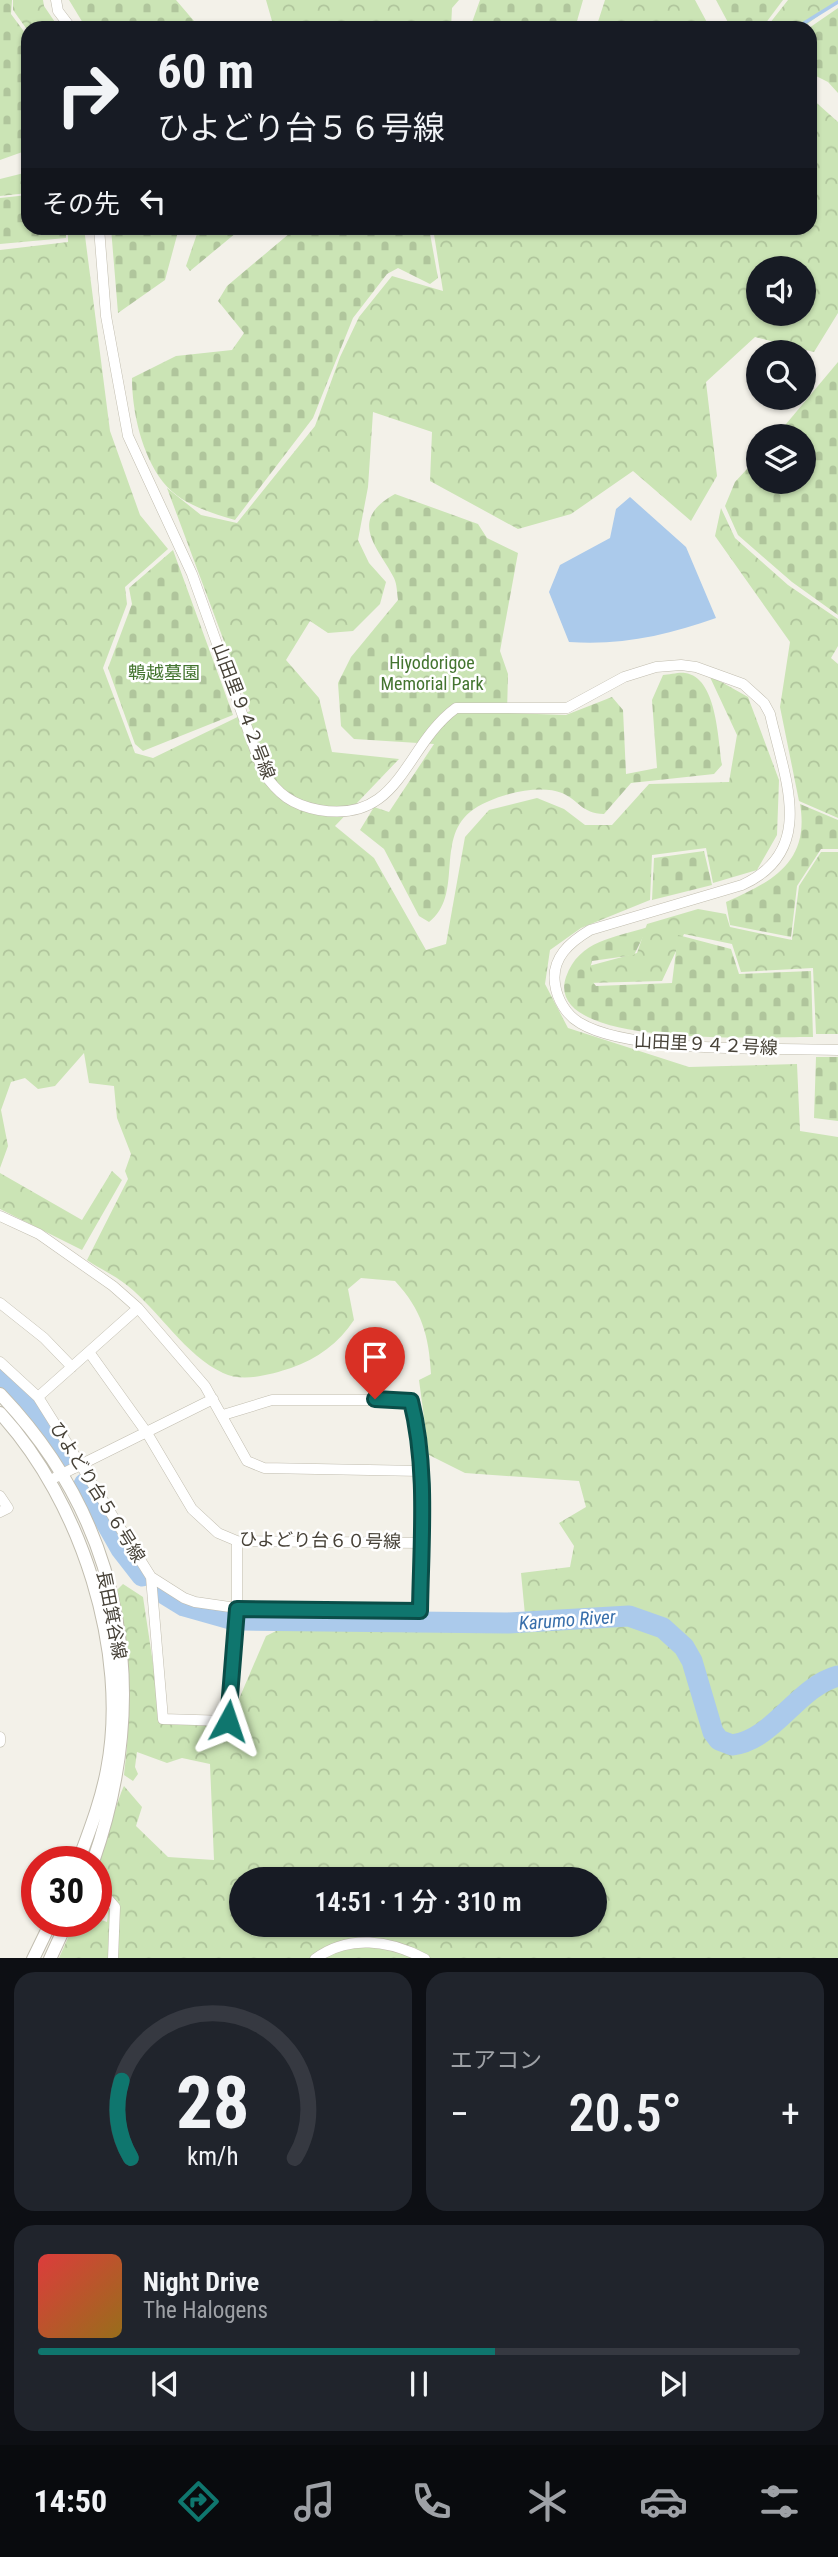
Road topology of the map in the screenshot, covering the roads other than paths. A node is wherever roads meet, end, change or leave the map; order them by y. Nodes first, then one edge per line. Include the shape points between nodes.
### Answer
1 (56, 0) edge
2 (66, 21) edge
3 (100, 235) edge
4 (838, 1050) edge
5 (0, 1216) edge
6 (0, 1303) edge
7 (138, 1308) junction
8 (89, 1352) junction
9 (0, 1362) edge
10 (72, 1367) junction
11 (0, 1394) edge
12 (38, 1397) junction
13 (212, 1399) junction
14 (0, 1413) edge
15 (223, 1415) junction
16 (147, 1433) junction
17 (84, 1466) junction
18 (421, 1471) junction
19 (62, 1475) junction
20 (49, 1480) junction
21 (0, 1496) edge
22 (0, 1512) edge
23 (237, 1541) junction
24 (421, 1543) junction
25 (151, 1577) junction
26 (237, 1609) junction
27 (83, 1846) edge
28 (99, 1846) edge
29 (112, 1904) edge
30 (44, 1937) edge
31 (60, 1937) edge
32 (33, 1958) edge
33 (50, 1958) edge
34 (113, 1958) edge
35 (315, 1958) edge
36 (425, 1958) edge

1 - 2 street
3 - 4 street, 山田里９４２号線 via 106,316 128,436 192,574 263,772 277,793 300,806 323,810 372,805 395,787 416,752 456,708 567,708 624,677 656,667 696,667 743,684 771,714 790,809 790,829 781,856 760,877 742,885 590,930 574,939 559,957 555,986 570,1016 582,1025 626,1039
5 - 7 street via 39,1234
6 - 10 street
7 - 8 street
7 - 13 street via 169,1340
8 - 10 street
8 - 16 street, ひよどり台６０号線
9 - 12 street, ひよどり台５６号線
10 - 12 street
11 - 19 street, 長田箕谷線
12 - 17 street, ひよどり台５６号線
13 - 15 street
13 - 16 street
14 - 20 street, 長田箕谷線
15 - 18 street via 247,1461 264,1468
15 - 18 street, ひよどり台５６号線 via 272,1399 411,1401
16 - 17 street
16 - 23 street, ひよどり台６０号線 via 192,1510 218,1533
17 - 19 street
17 - 25 street, ひよどり台５６号線
18 - 24 street, ひよどり台５６号線
19 - 20 street
19 - 28 street, 長田箕谷線 via 99,1551 119,1628 123,1731 108,1820
20 - 27 street, 長田箕谷線 via 85,1556 105,1630 111,1683 107,1770
21 - 22 street via 8,1508
23 - 24 street, ひよどり台６０号線
23 - 26 street
24 - 26 street, ひよどり台５６号線 via 420,1611
25 - 26 street, ひよどり台５６号線 via 195,1602
25 - 26 street via 163,1719 228,1721
29 - 34 street
30 - 32 street
31 - 33 street
35 - 36 street via 340,1944 364,1942 388,1944

